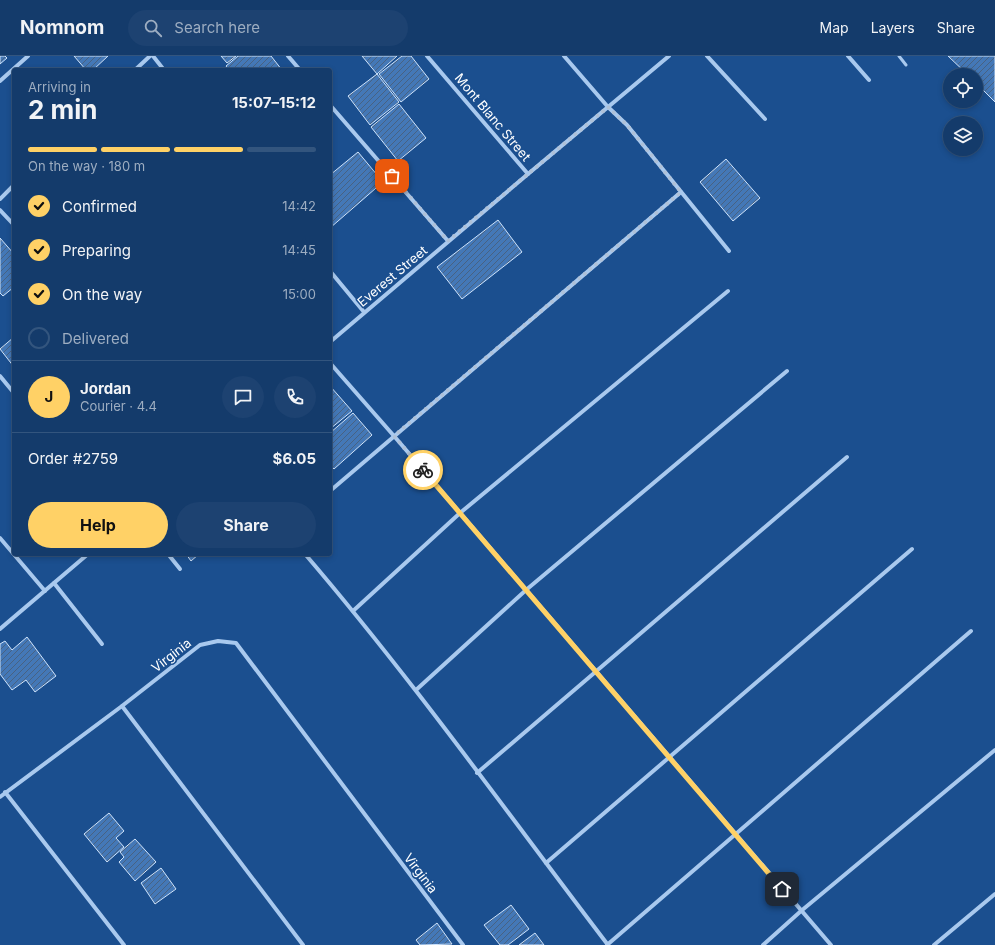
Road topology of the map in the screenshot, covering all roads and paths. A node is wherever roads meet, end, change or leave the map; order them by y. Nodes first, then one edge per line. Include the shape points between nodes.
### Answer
1 (28, 56) edge
2 (151, 56) edge
3 (288, 56) edge
4 (427, 56) edge
5 (564, 56) edge
6 (669, 56) edge
7 (707, 56) edge
8 (848, 56) edge
9 (899, 56) edge
10 (906, 65) dead end
11 (15, 68) edge
12 (137, 68) edge
13 (162, 68) edge
14 (298, 68) edge
15 (12, 71) edge
16 (869, 80) dead end
17 (0, 82) edge
18 (332, 107) edge
19 (608, 107) junction
20 (765, 119) dead end
21 (528, 174) junction
22 (12, 187) edge
23 (681, 192) junction
24 (0, 199) edge
25 (0, 210) edge
26 (12, 223) edge
27 (448, 241) junction
28 (729, 251) dead end
29 (332, 273) edge
30 (728, 291) dead end
31 (364, 312) junction
32 (332, 340) edge
33 (332, 365) edge
34 (787, 371) dead end
35 (0, 376) edge
36 (12, 391) edge
37 (394, 436) junction
38 (847, 457) dead end
39 (332, 489) edge
40 (460, 513) junction
41 (0, 538) edge
42 (912, 549) dead end
43 (12, 552) edge
44 (16, 556) edge
45 (86, 556) edge
46 (170, 556) edge
47 (307, 556) edge
48 (180, 569) dead end
49 (54, 583) junction
50 (526, 590) junction
51 (46, 591) junction
52 (354, 611) junction
53 (0, 629) edge
54 (971, 631) dead end
55 (102, 644) dead end
56 (596, 671) junction
57 (416, 690) junction
58 (122, 706) junction
59 (995, 750) edge
60 (670, 757) junction
61 (477, 773) junction
62 (5, 792) junction
63 (0, 797) edge
64 (735, 834) junction
65 (546, 863) junction
66 (995, 894) edge
67 (801, 911) junction
68 (124, 945) edge
69 (303, 945) edge
70 (463, 945) edge
71 (607, 945) edge
72 (763, 945) edge
73 (831, 945) edge
74 (934, 945) edge

1 - 11 street
2 - 12 street
2 - 13 street
3 - 14 street
4 - 21 street, Mont Blanc Street
5 - 19 street
6 - 19 street, Everest Street
7 - 20 street
8 - 16 street
9 - 10 lane
15 - 17 street
18 - 27 street
19 - 21 street, Everest Street
19 - 23 street via 627,125
21 - 27 street, Everest Street
22 - 24 street
23 - 28 street
23 - 37 street
25 - 26 street
27 - 31 street, Everest Street
29 - 31 street
30 - 40 street
31 - 32 street, Everest Street
33 - 37 street
34 - 50 street
35 - 36 street
37 - 39 street
37 - 40 street
38 - 56 street
40 - 50 street
40 - 52 street
41 - 43 street
42 - 60 street
44 - 51 street
45 - 49 street
46 - 48 street
47 - 52 street
49 - 51 street
49 - 55 street
50 - 56 street
50 - 57 street
51 - 53 street
52 - 57 street
54 - 64 street
56 - 60 street
56 - 61 street
57 - 61 street
58 - 62 street
58 - 69 street
58 - 70 street, Virginia via 200,645 218,641 236,643
59 - 67 street
60 - 64 street
60 - 65 street
61 - 65 street
62 - 63 street
62 - 68 street
64 - 67 street
64 - 71 street
65 - 71 street
66 - 74 street
67 - 72 street
67 - 73 street

